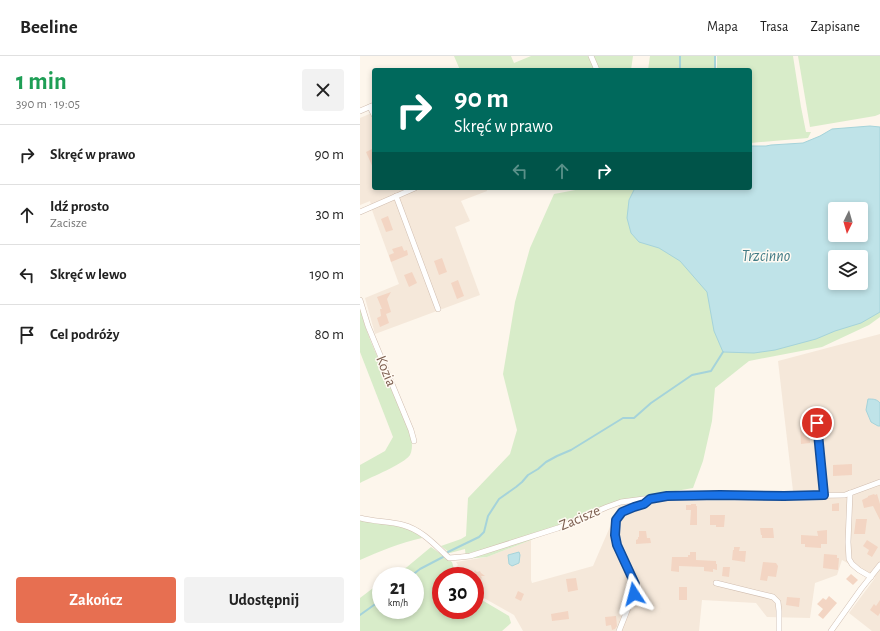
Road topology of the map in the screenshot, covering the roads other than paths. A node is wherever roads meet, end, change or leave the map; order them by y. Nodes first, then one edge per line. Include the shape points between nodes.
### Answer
1 (591, 56) edge
2 (596, 68) edge
3 (372, 106) edge
4 (360, 111) edge
5 (410, 190) edge
6 (396, 196) junction
7 (360, 212) edge
8 (360, 300) edge
9 (438, 309) dead end
10 (817, 423) dead end
11 (414, 441) dead end
12 (880, 482) edge
13 (850, 493) junction
14 (824, 495) junction
15 (650, 499) junction
16 (360, 518) edge
17 (880, 565) edge
18 (871, 577) junction
19 (716, 583) dead end
20 (619, 631) edge
21 (779, 631) edge
22 (831, 631) edge

1 - 2 street
3 - 4 street
5 - 6 street
6 - 7 street
6 - 9 street
8 - 11 street, Kozia
10 - 14 street
12 - 13 street, Zacisze
13 - 14 street, Zacisze
13 - 18 street via 849,559 855,567
14 - 15 street, Zacisze via 667,496
15 - 16 street, Zacisze via 621,502 550,530 470,556 449,558 416,530 404,525
15 - 20 street via 644,504 622,512 616,520 617,545 635,584 634,594
17 - 18 street
18 - 22 street
19 - 21 street via 773,596 778,602

